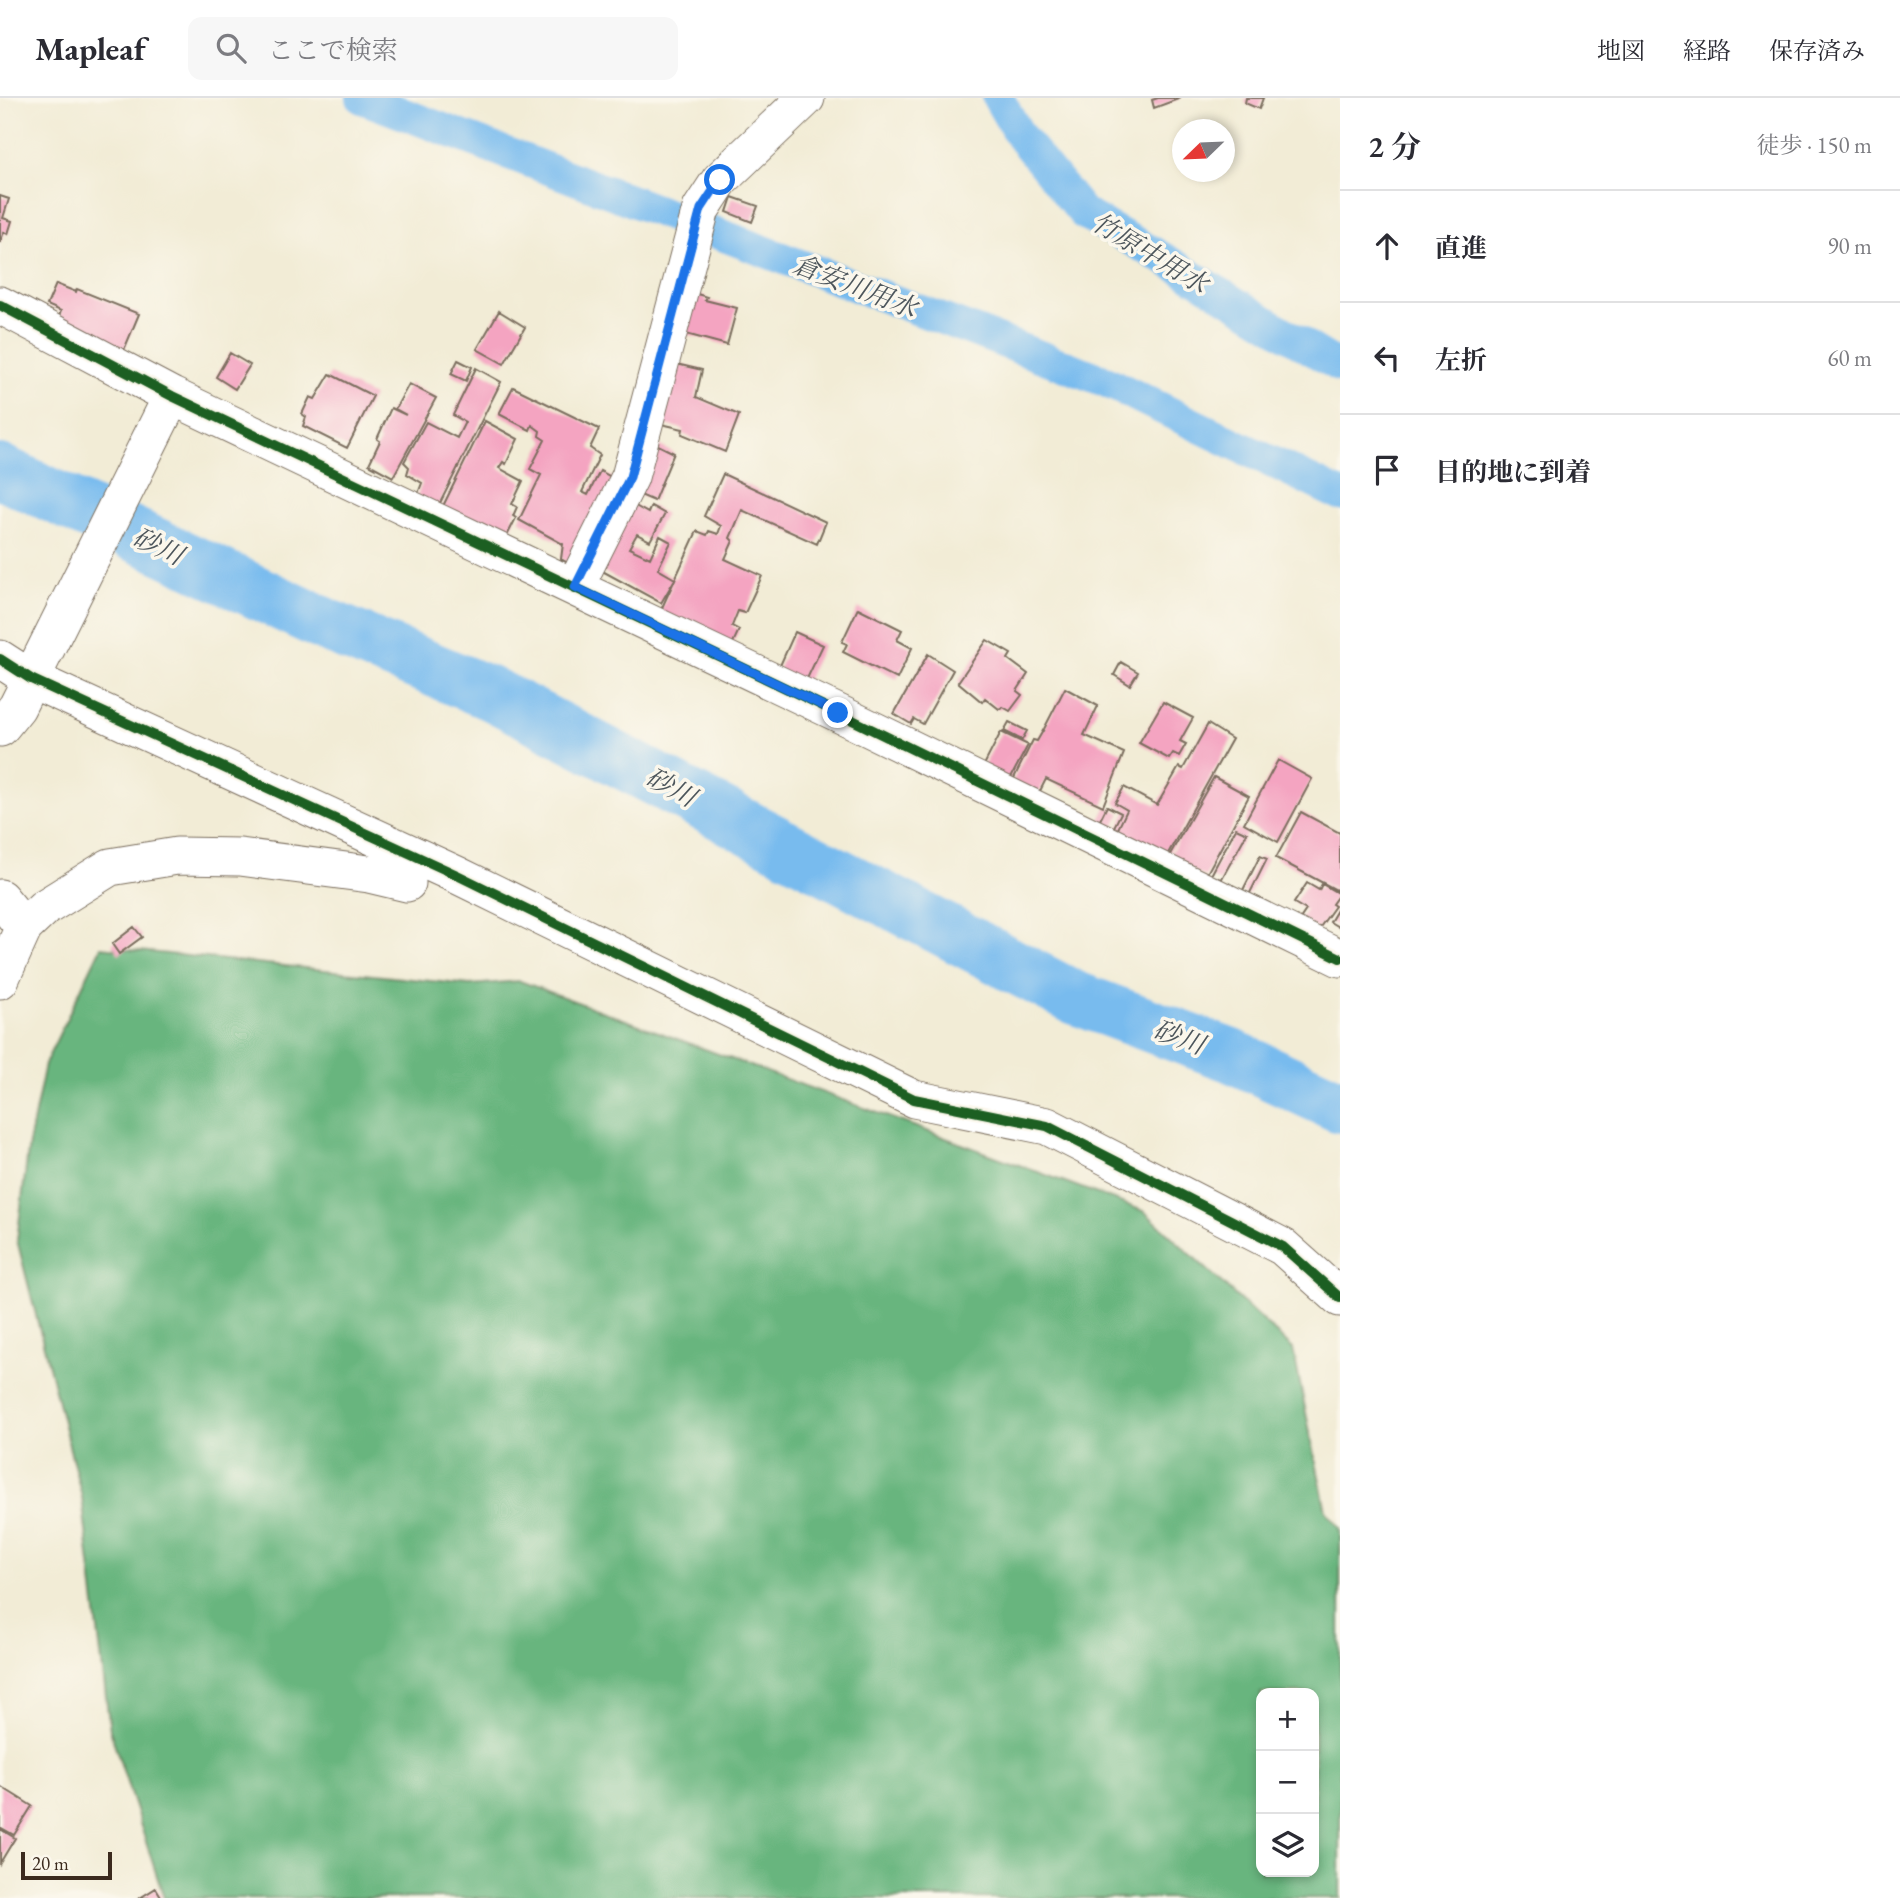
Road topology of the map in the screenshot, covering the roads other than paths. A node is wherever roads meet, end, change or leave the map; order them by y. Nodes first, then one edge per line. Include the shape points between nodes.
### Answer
1 (806, 98) edge
2 (0, 305) edge
3 (172, 396) junction
4 (575, 587) junction
5 (0, 659) edge
6 (35, 673) junction
7 (0, 728) edge
8 (407, 883) dead end
9 (0, 898) edge
10 (24, 927) junction
11 (1340, 958) edge
12 (0, 980) edge
13 (1340, 1298) edge

1 - 4 street via 720,180 701,209 630,477
2 - 3 street
3 - 4 street
3 - 6 street
4 - 11 street
5 - 6 street
6 - 7 street
6 - 13 street via 914,1099 1047,1126 1283,1247
8 - 10 street via 240,857 177,856 110,867 44,908
9 - 10 street
10 - 12 street

